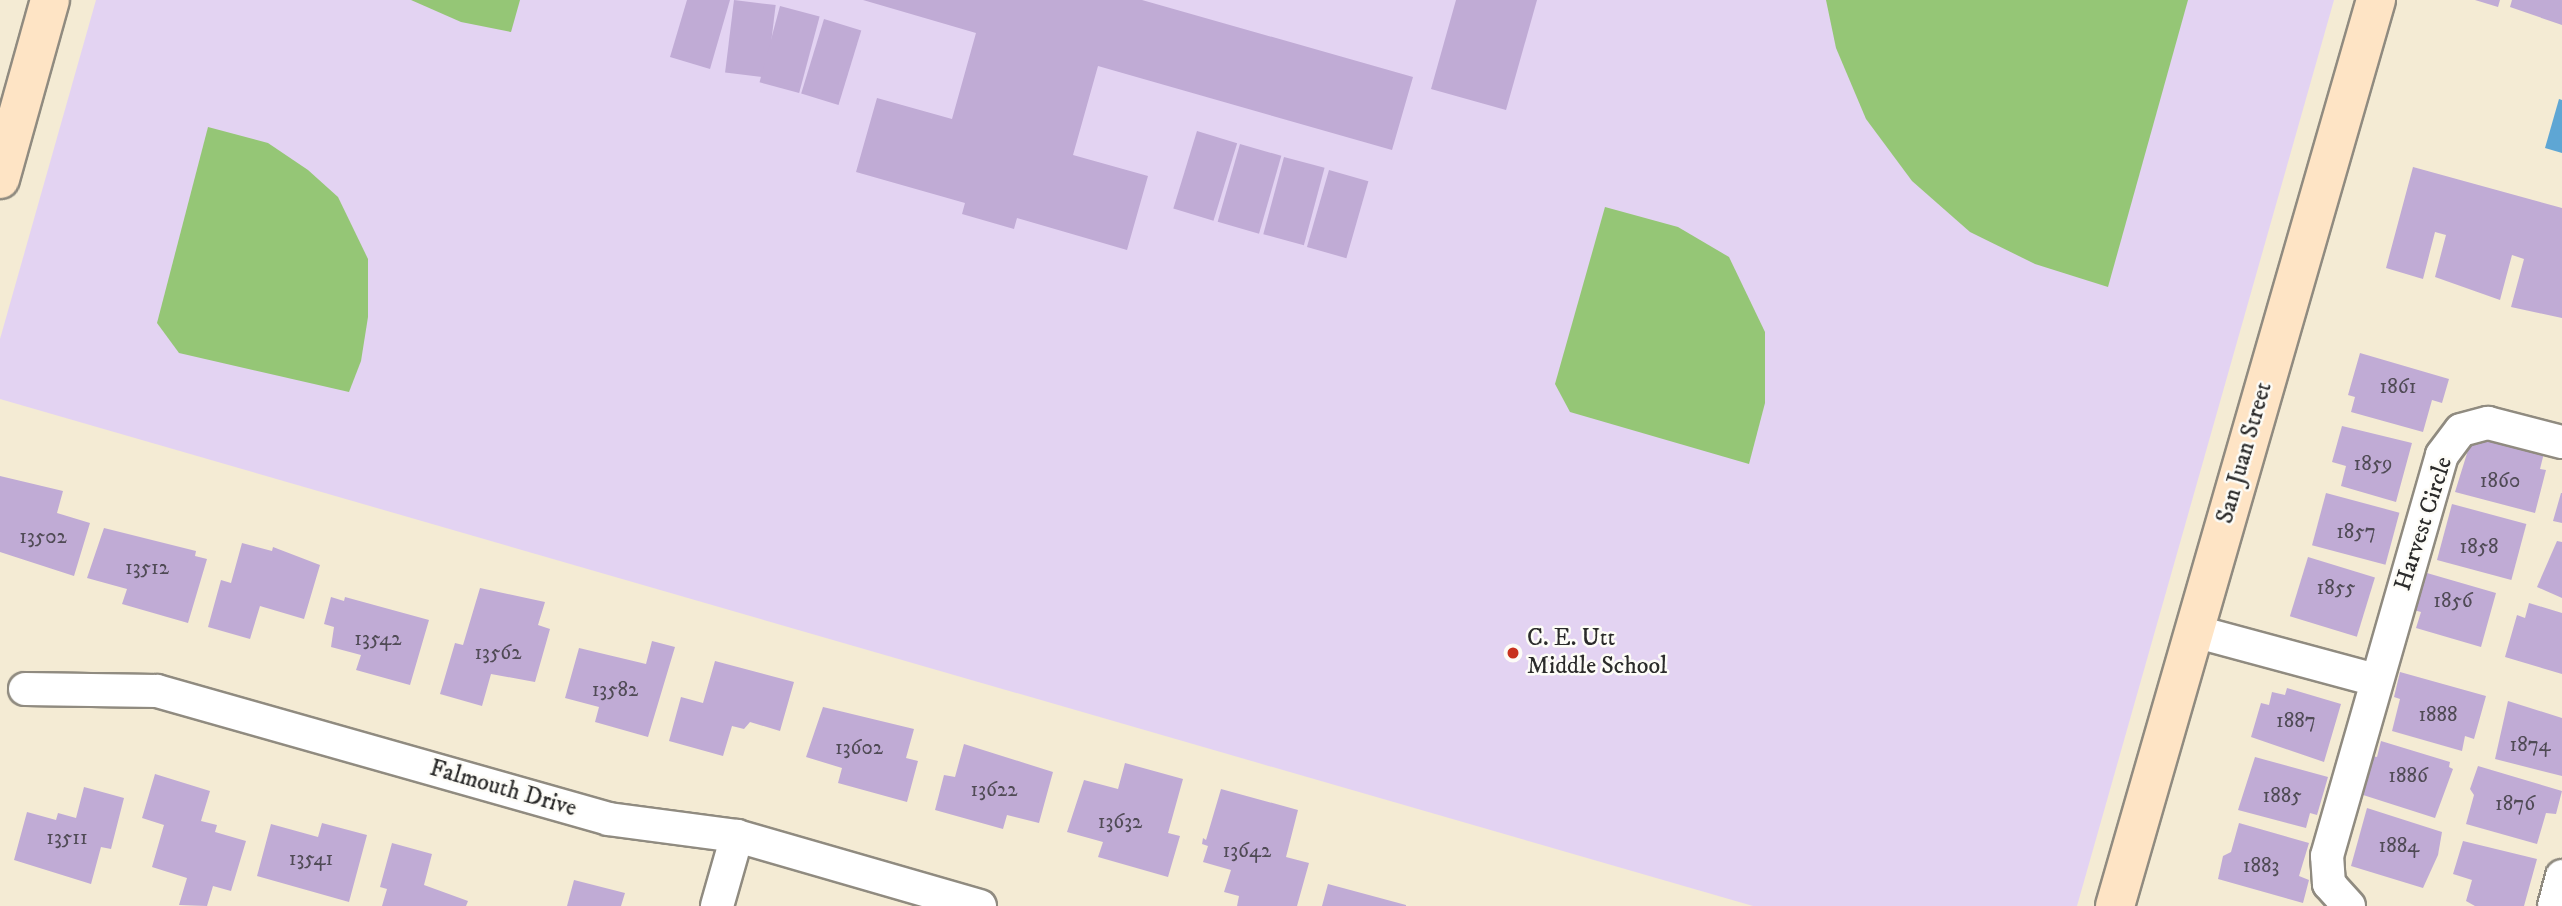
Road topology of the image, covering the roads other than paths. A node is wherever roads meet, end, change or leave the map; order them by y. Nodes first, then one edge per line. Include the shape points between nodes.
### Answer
1 (50, 0) edge
2 (2376, 0) edge
3 (0, 175) edge
4 (2562, 442) edge
5 (2194, 631) junction
6 (2376, 680) junction
7 (25, 689) dead end
8 (737, 836) junction
9 (2562, 876) edge
10 (717, 906) edge
11 (980, 906) edge
12 (2115, 906) edge
13 (2349, 906) edge
14 (2554, 906) edge

1 - 3 main road
2 - 5 main road, San Juan Street
4 - 6 street, Harvest Circle via 2488,423 2461,430 2442,455
5 - 6 street
5 - 12 main road, San Juan Street
6 - 13 street, Harvest Circle via 2327,856 2329,884
7 - 8 street, Falmouth Drive via 157,691 608,819
8 - 10 street
8 - 11 street, Falmouth Drive
9 - 14 street

